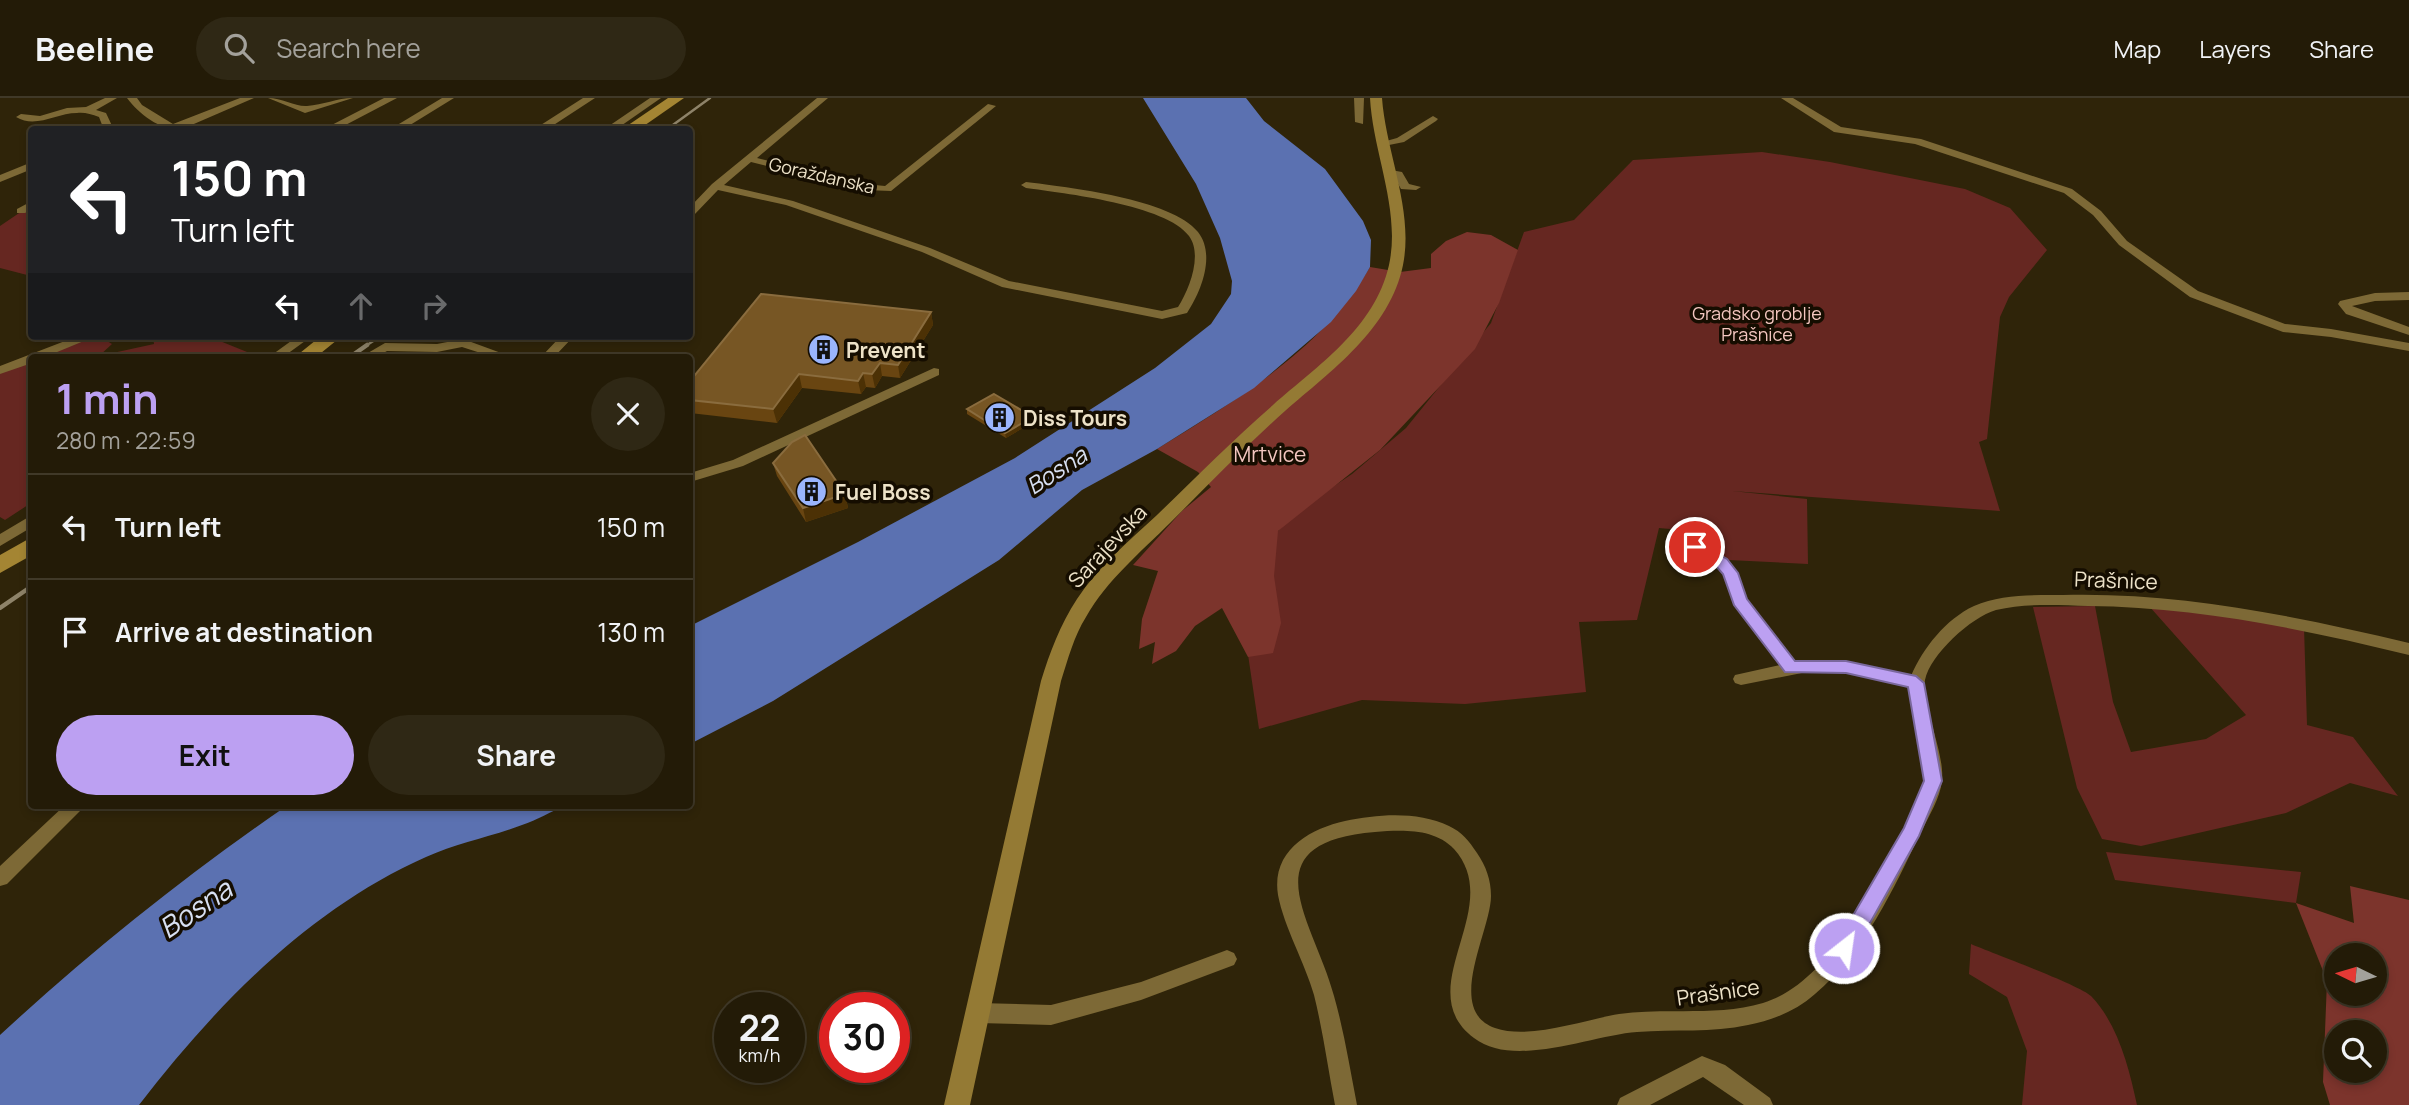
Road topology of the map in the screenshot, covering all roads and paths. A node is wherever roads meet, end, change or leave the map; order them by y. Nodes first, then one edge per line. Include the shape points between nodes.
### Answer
1 (113, 98) edge
2 (132, 98) edge
3 (249, 98) edge
4 (273, 98) edge
5 (348, 98) edge
6 (392, 98) edge
7 (449, 98) edge
8 (590, 98) edge
9 (656, 98) edge
10 (677, 98) edge
11 (823, 98) edge
12 (1359, 98) edge
13 (1376, 98) edge
14 (1786, 98) edge
15 (991, 106) dead end
16 (90, 109) junction
17 (21, 117) dead end
18 (1433, 119) dead end
19 (1360, 122) dead end
20 (107, 126) edge
21 (169, 126) edge
22 (181, 126) edge
23 (335, 126) edge
24 (401, 126) edge
25 (544, 126) edge
26 (614, 126) edge
27 (634, 126) edge
28 (1384, 143) junction
29 (750, 159) junction
30 (28, 167) edge
31 (1391, 173) junction
32 (0, 179) edge
33 (1026, 185) dead end
34 (716, 186) junction
35 (1416, 187) dead end
36 (693, 210) edge
37 (2409, 296) edge
38 (2409, 331) edge
39 (79, 340) edge
40 (300, 340) edge
41 (327, 340) edge
42 (564, 340) edge
43 (2409, 347) edge
44 (40, 354) edge
45 (279, 354) edge
46 (308, 354) edge
47 (372, 354) edge
48 (497, 354) edge
49 (550, 354) edge
50 (28, 359) edge
51 (0, 370) edge
52 (934, 372) dead end
53 (693, 477) edge
54 (28, 523) edge
55 (1681, 540) dead end
56 (0, 541) edge
57 (28, 547) edge
58 (0, 566) edge
59 (2409, 649) edge
60 (1791, 667) junction
61 (1741, 679) dead end
62 (1916, 683) junction
63 (73, 809) edge
64 (0, 878) edge
65 (1227, 959) dead end
66 (978, 1013) junction
67 (957, 1105) edge
68 (1346, 1105) edge
69 (1628, 1105) edge
70 (1762, 1105) edge

1 - 16 street
2 - 21 street
3 - 22 street
4 - 5 street via 304,110
6 - 23 street
7 - 24 street
8 - 25 street
9 - 26 street
10 - 27 highway
11 - 29 street, Goraždanska
12 - 19 street
13 - 28 main road, Sarajevska
14 - 43 street via 1838,130 1917,141 2068,191 2170,279 2245,315 2283,328
15 - 29 street, Goraždanska via 887,188 865,187
16 - 17 street via 69,107 37,119
16 - 20 street via 103,115
18 - 28 street via 1400,140
28 - 31 main road, Sarajevska
29 - 34 street, Goraždanska
30 - 32 street
31 - 35 street via 1398,174 1405,187
31 - 66 main road, Sarajevska via 1400,233 1396,266 1387,296 1371,321 1114,567 1078,611 1051,681
33 - 34 street via 1079,192 1176,219 1195,234 1199,261 1194,294 1183,310 1162,316 1006,284 926,250 789,203
34 - 36 street, Goraždanska
37 - 38 street via 2344,304 2350,311
39 - 44 street
40 - 45 street
41 - 46 highway
42 - 49 street
47 - 48 street via 385,347 437,348 463,343
50 - 51 street
52 - 53 street via 738,463
54 - 56 street
55 - 60 street via 1722,562 1740,601
57 - 58 highway
59 - 62 street, Prašnice via 2329,629 2206,608 2031,601 1984,607 1968,618 1933,650
60 - 61 street
60 - 62 street via 1846,667
62 - 68 street, Prašnice via 1933,781 1912,831 1844,948 1804,992 1765,1011 1699,1021 1625,1024 1527,1040 1506,1040 1483,1032 1462,1009 1458,986 1484,890 1476,864 1461,844 1442,830 1414,824 1336,830 1305,844 1287,879 1288,896 1324,995
63 - 64 street
65 - 66 street via 1141,991 1051,1015
66 - 67 main road, Sarajevska
69 - 70 street via 1702,1066

